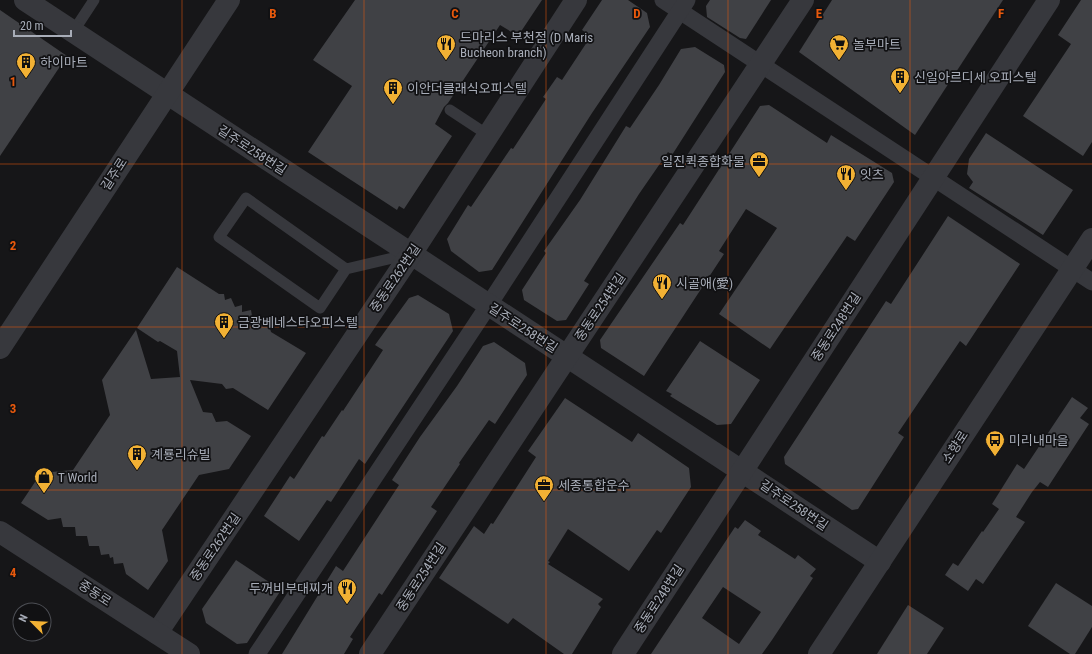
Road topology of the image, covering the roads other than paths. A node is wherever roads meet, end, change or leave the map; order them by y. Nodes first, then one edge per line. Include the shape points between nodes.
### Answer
1 (25, 0) edge
2 (94, 0) edge
3 (229, 0) edge
4 (576, 0) edge
5 (664, 0) edge
6 (803, 0) edge
7 (1049, 0) edge
8 (684, 6) edge
9 (73, 32) junction
10 (761, 64) junction
11 (167, 94) junction
12 (450, 110) dead end
13 (488, 135) junction
14 (934, 178) junction
15 (1092, 239) edge
16 (411, 254) junction
17 (346, 269) junction
18 (1072, 269) junction
19 (1092, 282) edge
20 (488, 306) junction
21 (0, 348) edge
22 (567, 356) junction
23 (743, 471) junction
24 (0, 532) edge
25 (880, 562) junction
26 (158, 633) junction
27 (189, 654) edge
28 (258, 654) edge
29 (370, 654) edge
30 (623, 654) edge
31 (819, 654) edge

1 - 9 street, 길주로258번길
2 - 9 lane
3 - 11 street, 길주로
4 - 13 street, 중동로262번길
5 - 8 street
6 - 10 street, 중동로254번길
7 - 14 street, 중동로248번길
8 - 10 street
8 - 20 street
9 - 11 street, 길주로258번길
10 - 14 street
10 - 22 street, 중동로254번길
11 - 16 street, 길주로258번길
11 - 21 street, 길주로
12 - 13 lane
13 - 16 street, 중동로262번길
14 - 18 street
14 - 23 street, 중동로248번길
15 - 18 street, 소향로
16 - 17 lane
16 - 20 street, 길주로258번길
16 - 26 street, 중동로262번길
17 - 17 lane via 320,308 219,237 246,198
18 - 19 street
18 - 25 street, 소향로
20 - 22 street, 길주로258번길
20 - 28 street
22 - 23 street, 길주로258번길
22 - 29 street, 중동로254번길
23 - 25 street, 길주로258번길
23 - 30 street, 중동로248번길
24 - 26 street, 중동로
25 - 31 street, 소향로
26 - 27 street, 중동로

